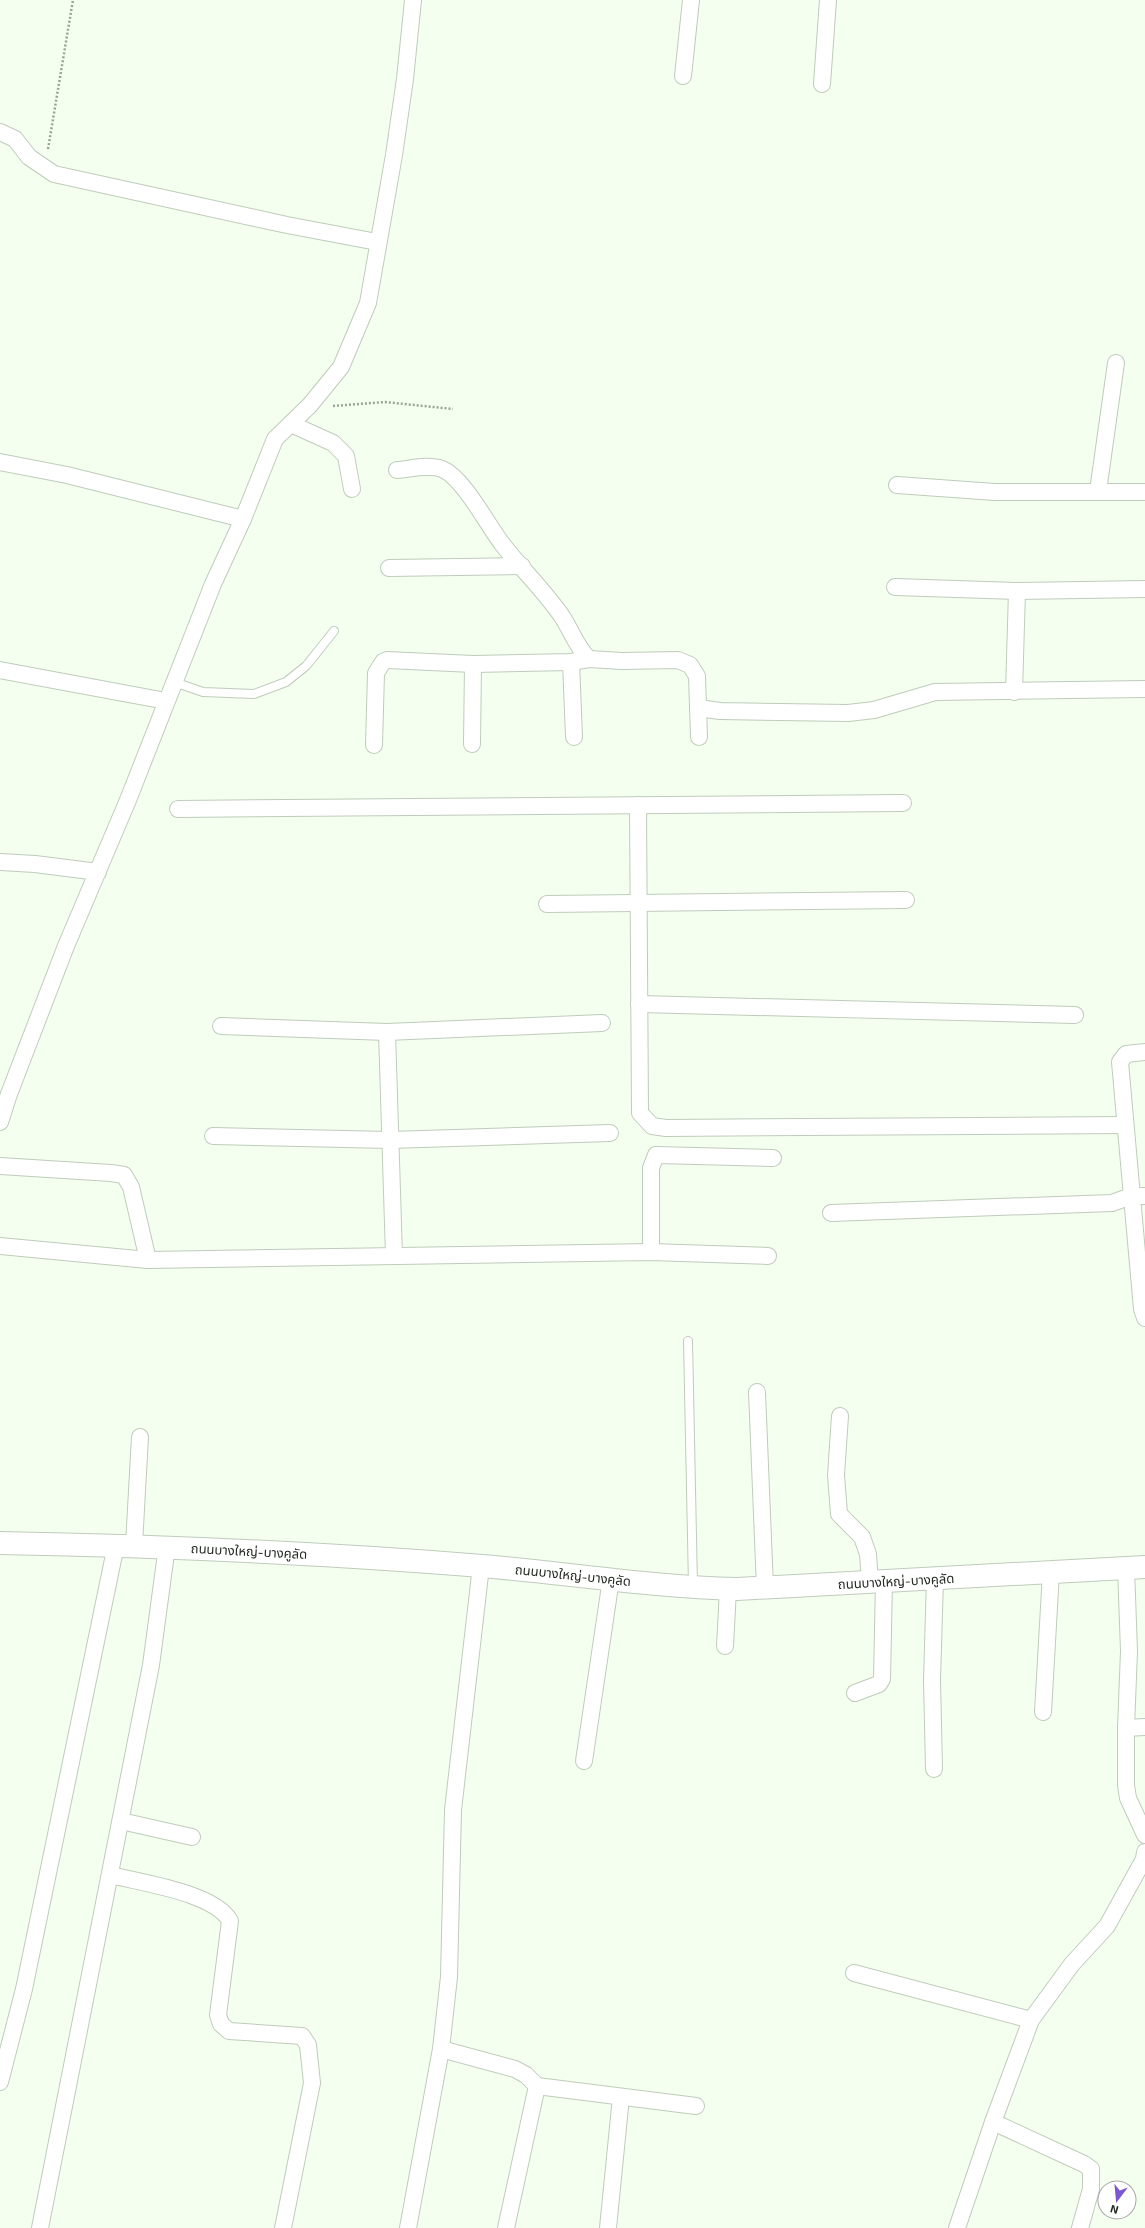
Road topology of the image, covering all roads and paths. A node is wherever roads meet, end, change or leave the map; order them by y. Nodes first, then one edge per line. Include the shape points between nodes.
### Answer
1 (73, 0) edge
2 (413, 0) edge
3 (691, 0) edge
4 (828, 0) edge
5 (683, 76) dead end
6 (822, 84) dead end
7 (0, 132) edge
8 (44, 169) junction
9 (377, 242) junction
10 (1116, 362) dead end
11 (310, 405) junction
12 (453, 409) dead end
13 (291, 424) junction
14 (0, 462) edge
15 (397, 470) dead end
16 (897, 485) dead end
17 (352, 489) dead end
18 (1098, 491) junction
19 (1145, 492) edge
20 (243, 519) junction
21 (522, 566) junction
22 (389, 568) dead end
23 (896, 587) dead end
24 (1145, 589) edge
25 (1017, 591) junction
26 (334, 631) dead end
27 (589, 659) junction
28 (571, 662) junction
29 (473, 664) junction
30 (0, 670) edge
31 (174, 682) junction
32 (1145, 689) edge
33 (1014, 692) junction
34 (166, 701) junction
35 (698, 708) junction
36 (574, 737) dead end
37 (699, 737) dead end
38 (472, 744) dead end
39 (374, 745) dead end
40 (902, 802) dead end
41 (638, 805) junction
42 (178, 809) dead end
43 (0, 862) edge
44 (98, 872) junction
45 (906, 900) dead end
46 (638, 903) junction
47 (547, 904) dead end
48 (639, 1004) junction
49 (1075, 1015) dead end
50 (602, 1023) dead end
51 (221, 1026) dead end
52 (387, 1032) junction
53 (1145, 1052) edge
54 (0, 1122) edge
55 (1125, 1125) junction
56 (610, 1133) dead end
57 (213, 1136) dead end
58 (390, 1140) junction
59 (773, 1158) dead end
60 (0, 1166) edge
61 (1138, 1196) edge
62 (831, 1213) dead end
63 (0, 1246) edge
64 (651, 1252) junction
65 (394, 1256) junction
66 (768, 1256) dead end
67 (148, 1260) junction
68 (1145, 1318) edge
69 (688, 1341) dead end
70 (757, 1392) dead end
71 (840, 1416) dead end
72 (140, 1437) dead end
73 (0, 1543) edge
74 (125, 1545) junction
75 (168, 1546) junction
76 (481, 1566) junction
77 (1136, 1568) edge
78 (1052, 1572) junction
79 (611, 1579) junction
80 (935, 1579) junction
81 (877, 1582) junction
82 (693, 1587) junction
83 (766, 1588) junction
84 (728, 1589) junction
85 (725, 1646) dead end
86 (855, 1693) dead end
87 (1043, 1712) dead end
88 (1145, 1727) edge
89 (1126, 1728) junction
90 (584, 1761) dead end
91 (934, 1769) dead end
92 (121, 1821) junction
93 (1145, 1835) edge
94 (192, 1837) dead end
95 (1145, 1852) edge
96 (111, 1875) junction
97 (854, 1973) dead end
98 (1031, 2020) junction
99 (441, 2049) junction
100 (0, 2082) edge
101 (537, 2086) junction
102 (621, 2097) junction
103 (696, 2106) dead end
104 (993, 2122) junction
105 (40, 2228) edge
106 (284, 2228) edge
107 (408, 2228) edge
108 (506, 2228) edge
109 (608, 2228) edge
110 (957, 2228) edge
111 (1080, 2228) edge

1 - 8 path
2 - 9 street via 396,140
3 - 5 street
4 - 6 street
7 - 8 street via 15,139
8 - 9 street via 78,180
9 - 11 street via 368,303 341,368
10 - 18 street
11 - 12 path via 385,402
11 - 13 street
13 - 17 street via 333,443 346,456
13 - 20 street via 275,439
14 - 20 street via 67,475
15 - 21 street via 431,467 444,470 471,497 488,525
16 - 18 street via 995,492
18 - 19 street
20 - 31 street via 213,584
21 - 22 street
21 - 27 street via 563,618 582,653
23 - 25 street
24 - 25 street
25 - 33 street
26 - 31 lane via 306,666 286,682 254,694 203,692
27 - 28 street
27 - 35 street via 678,660 690,665 697,676
28 - 29 street
28 - 36 street
29 - 38 street
29 - 39 street via 388,660 383,662 376,673
30 - 34 street
31 - 34 street
32 - 33 street
33 - 35 street via 935,692 874,710 848,713 720,711
34 - 44 street
35 - 37 street
40 - 41 street
41 - 42 street
41 - 46 street
43 - 44 street
44 - 54 street via 66,946
45 - 46 street
46 - 47 street
46 - 48 street
48 - 49 street
48 - 55 street via 640,1113 652,1126 674,1128
50 - 52 street
51 - 52 street
52 - 58 street
53 - 55 street via 1126,1054 1120,1062
55 - 61 street
56 - 58 street
57 - 58 street
58 - 65 street
59 - 64 street via 656,1155 651,1168
60 - 67 street via 124,1175 131,1187
61 - 62 street via 1112,1203
61 - 68 street via 1142,1309
63 - 67 street
64 - 65 street
64 - 66 street
65 - 67 street
69 - 82 lane
70 - 83 street
71 - 81 street via 836,1475 839,1514 862,1537
72 - 74 street
73 - 74 street, ถนนบางใหญ่-บางคูลัด
74 - 75 street, ถนนบางใหญ่-บางคูลัด
74 - 100 street via 24,1989
75 - 76 street, ถนนบางใหญ่-บางคูลัด
75 - 92 street via 151,1666
76 - 79 street, ถนนบางใหญ่-บางคูลัด
76 - 99 street via 453,1810 449,1977
77 - 78 street, ถนนบางใหญ่-บางคูลัด
77 - 89 street
78 - 80 street, ถนนบางใหญ่-บางคูลัด
78 - 87 street
79 - 82 street, ถนนบางใหญ่-บางคูลัด
79 - 90 street
80 - 81 street, ถนนบางใหญ่-บางคูลัด
80 - 91 street via 932,1680
81 - 83 street, ถนนบางใหญ่-บางคูลัด
81 - 86 street via 882,1679 879,1684
82 - 84 street, ถนนบางใหญ่-บางคูลัด
83 - 84 street, ถนนบางใหญ่-บางคูลัด
84 - 85 street
88 - 89 street
89 - 93 street via 1128,1798
92 - 94 street
92 - 96 street
95 - 98 street via 1144,1859 1107,1926 1072,1964
96 - 105 street
96 - 106 street via 204,1899 226,1913 230,1922 218,2015 221,2024 229,2031 302,2036 308,2045 312,2083
97 - 98 street
98 - 104 street
99 - 101 street via 515,2069
99 - 107 street
101 - 102 street
101 - 108 street
102 - 103 street
102 - 109 street
104 - 110 street
104 - 111 street via 1091,2169 1091,2189

